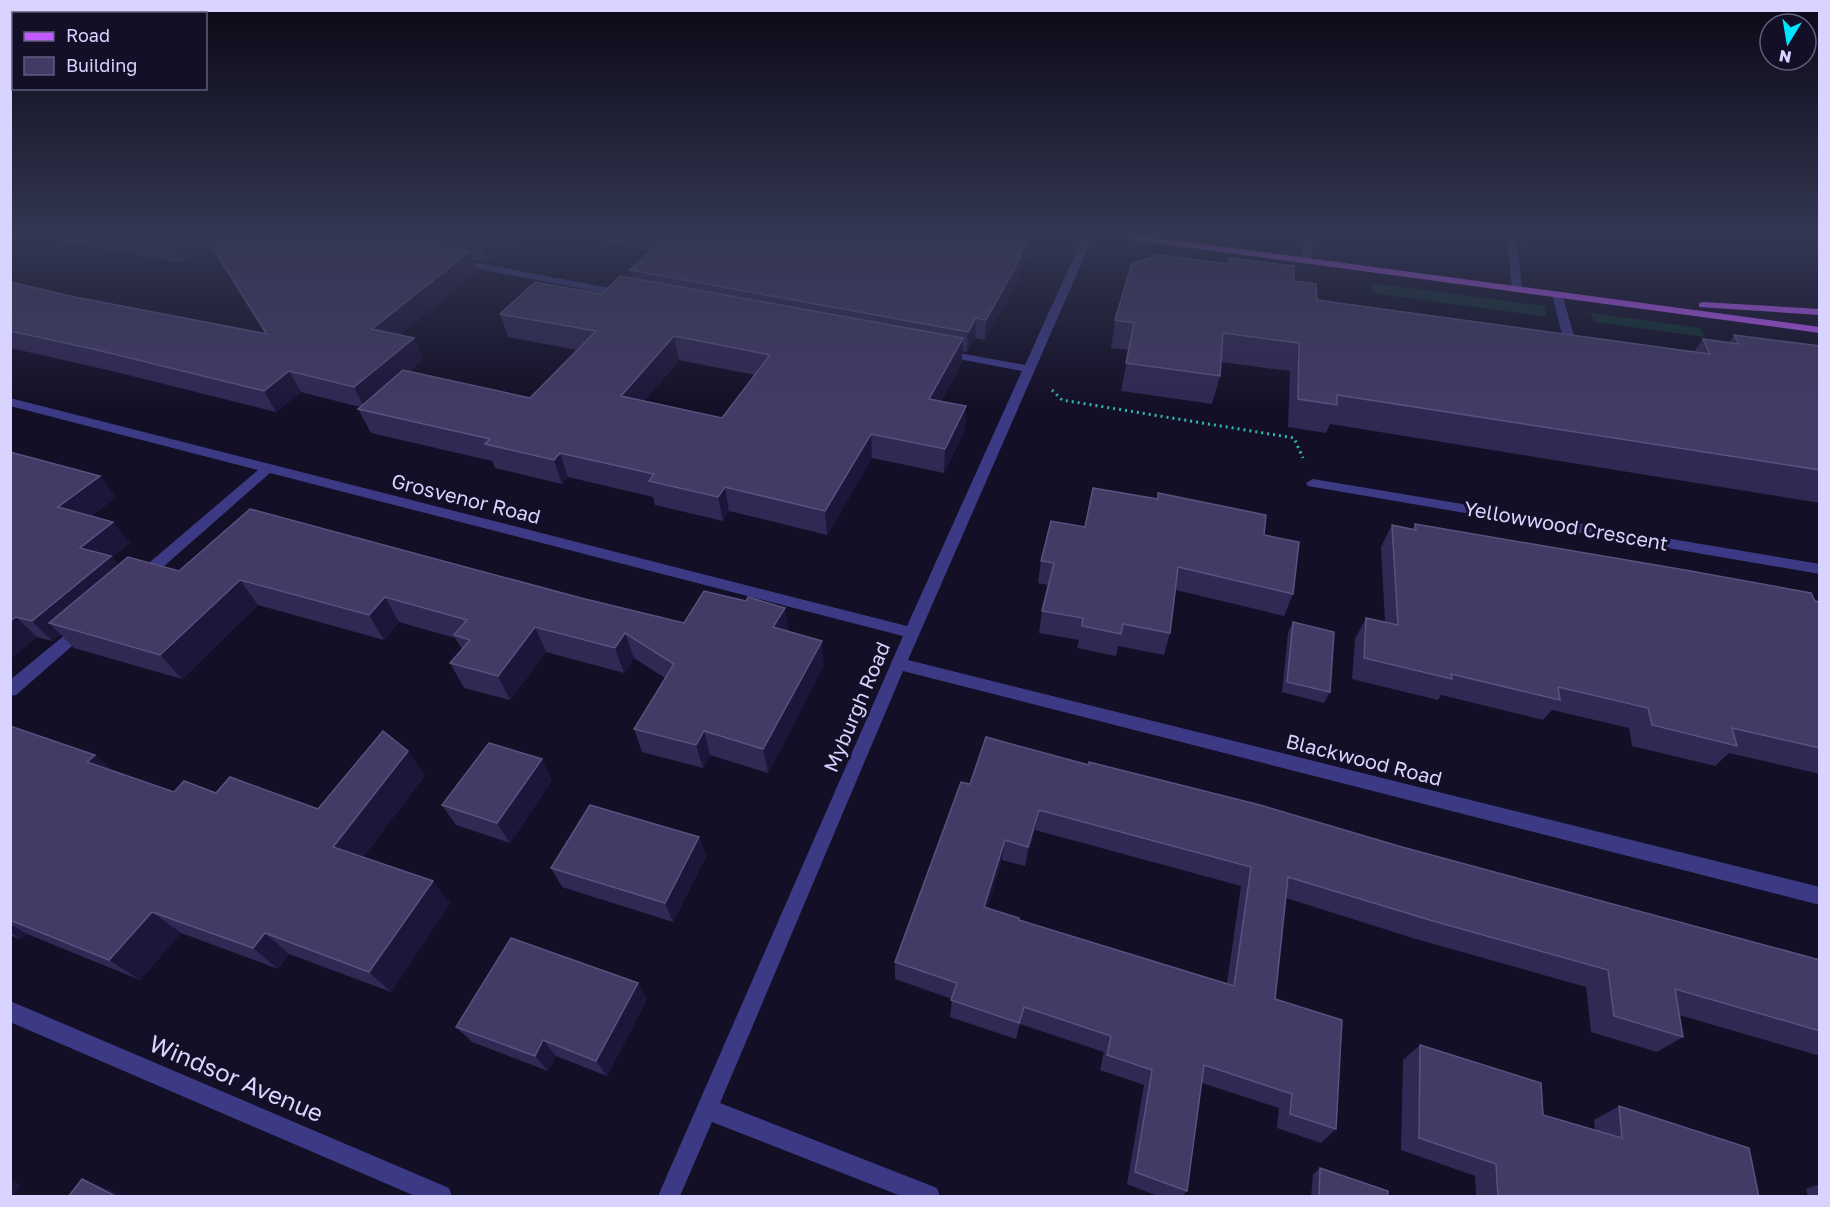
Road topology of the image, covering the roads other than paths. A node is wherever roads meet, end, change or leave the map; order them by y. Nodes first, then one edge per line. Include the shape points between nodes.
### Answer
1 (623, 293) edge
2 (1063, 293) edge
3 (1553, 293) edge
4 (1557, 294) junction
5 (637, 296) edge
6 (1589, 298) junction
7 (1820, 312) edge
8 (1820, 330) edge
9 (1570, 343) edge
10 (937, 352) edge
11 (1029, 369) junction
12 (10, 402) edge
13 (268, 468) junction
14 (1313, 483) road end
15 (1820, 569) edge
16 (126, 591) edge
17 (90, 621) edge
18 (912, 633) junction
19 (899, 664) junction
20 (10, 690) edge
21 (1820, 897) edge
22 (10, 1011) edge
23 (707, 1109) junction
24 (441, 1197) edge
25 (669, 1197) edge
26 (928, 1197) edge

1 - 5 street
2 - 11 street, Myburgh Road
3 - 4 main road
4 - 6 main road
4 - 9 street
6 - 7 main road
6 - 8 main road
10 - 11 street
11 - 18 street, Myburgh Road
12 - 13 street, Grosvenor Road
13 - 16 street
13 - 18 street, Grosvenor Road
14 - 15 street, Yellowwood Crescent
17 - 20 street
18 - 19 street, Myburgh Road
19 - 21 street, Blackwood Road
19 - 23 street, Myburgh Road
22 - 24 street, Windsor Avenue
23 - 25 street, Myburgh Road
23 - 26 street

